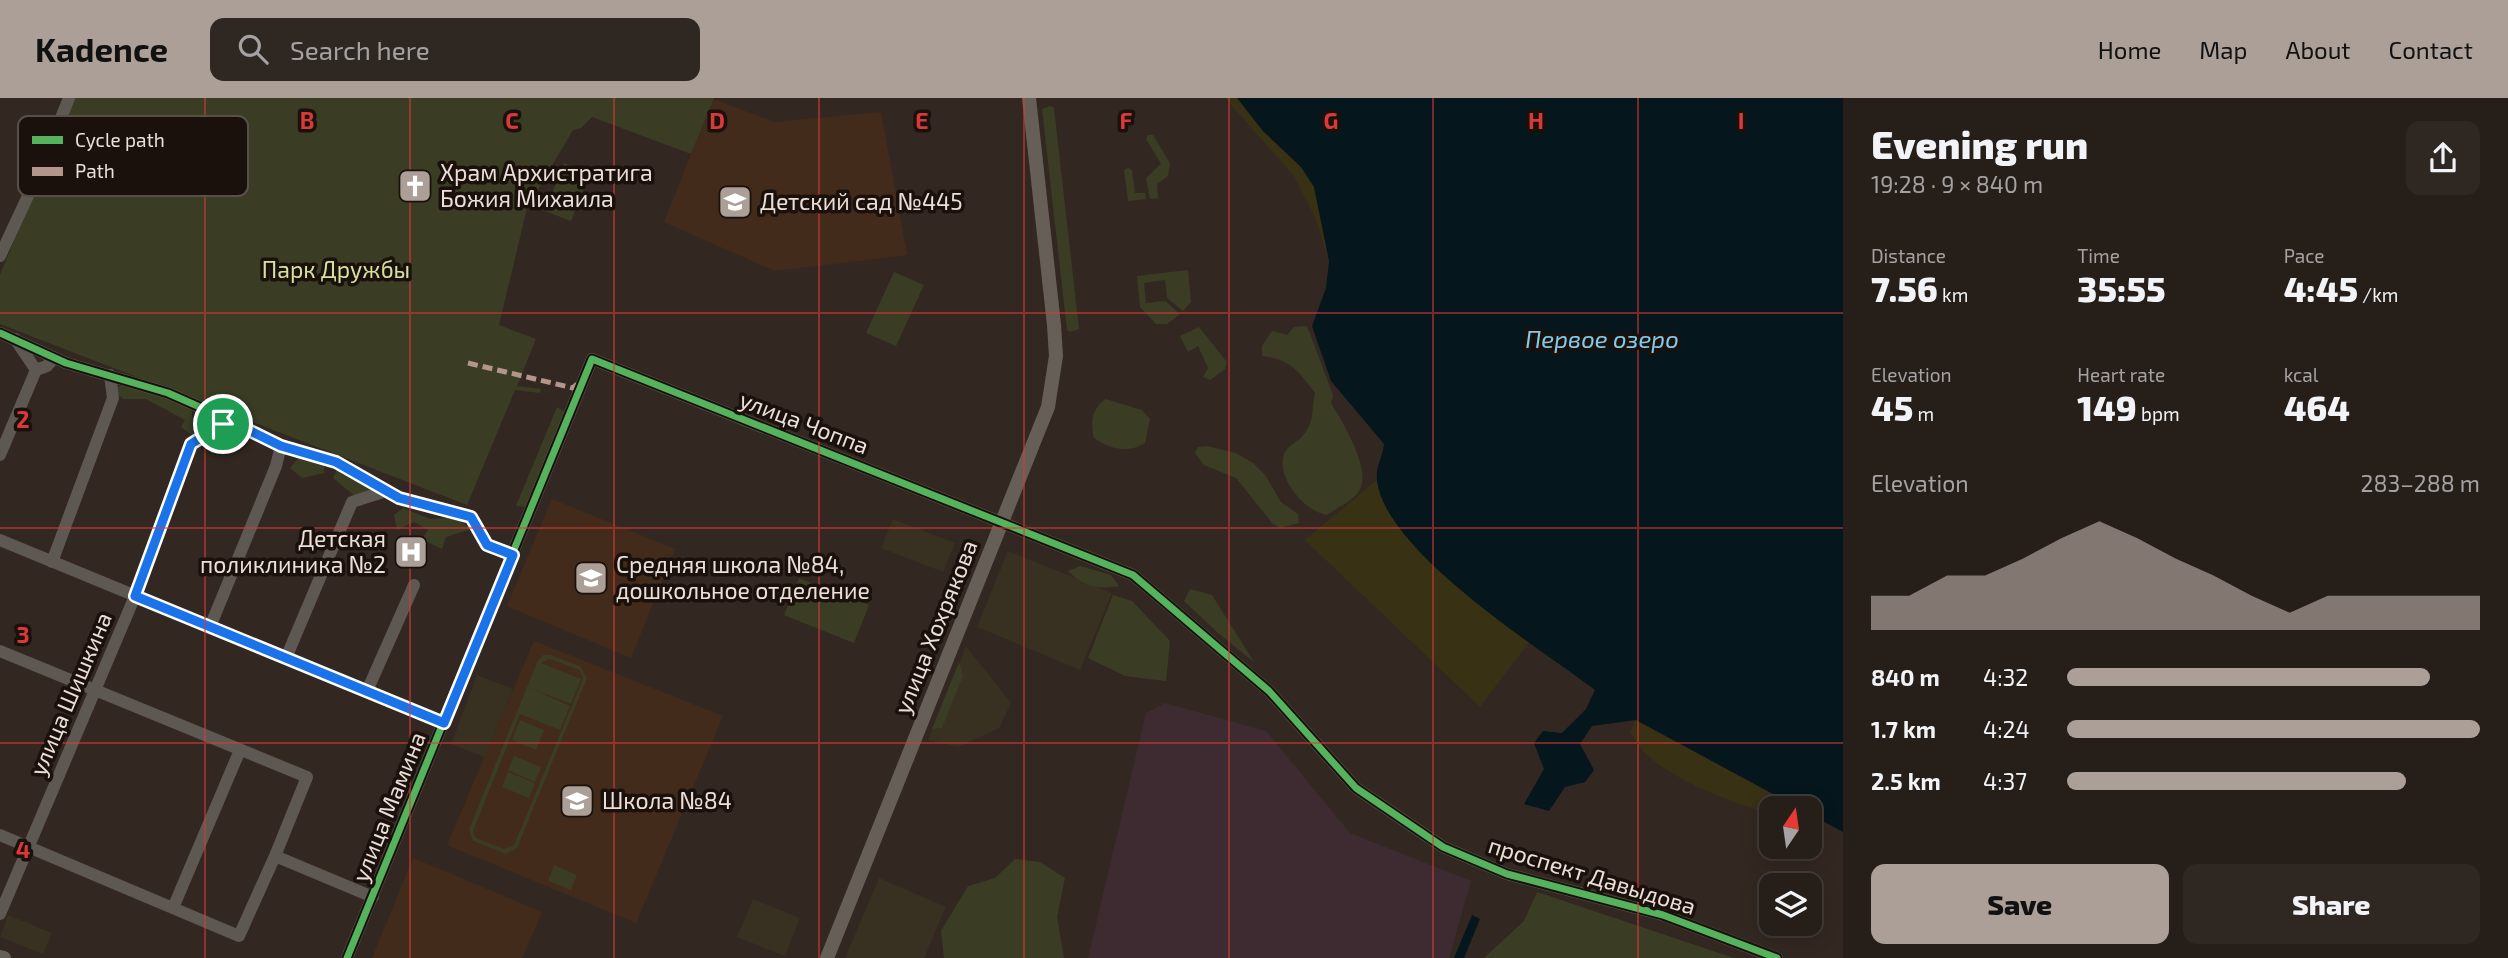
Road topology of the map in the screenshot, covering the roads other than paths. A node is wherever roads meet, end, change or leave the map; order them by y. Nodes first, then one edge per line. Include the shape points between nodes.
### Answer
1 (69, 98) edge
2 (1029, 98) edge
3 (62, 116) edge
4 (28, 196) edge
5 (0, 256) edge
6 (0, 332) edge
7 (15, 339) junction
8 (54, 358) junction
9 (592, 359) joint
10 (36, 370) junction
11 (110, 375) junction
12 (223, 424) junction
13 (281, 446) junction
14 (0, 455) edge
15 (386, 491) junction
16 (1003, 522) junction
17 (0, 540) edge
18 (513, 555) junction
19 (52, 562) junction
20 (414, 585) dead end
21 (135, 596) junction
22 (210, 627) junction
23 (0, 651) edge
24 (286, 658) junction
25 (93, 690) junction
26 (366, 691) junction
27 (444, 723) junction
28 (240, 750) junction
29 (0, 835) edge
30 (30, 848) junction
31 (275, 856) junction
32 (373, 897) junction
33 (173, 908) junction
34 (0, 914) edge
35 (347, 958) edge
36 (827, 958) edge
37 (1777, 958) edge

1 - 3 street
2 - 16 main road, улица Хохрякова via 1056,356 1048,407
4 - 5 street
6 - 7 street
7 - 8 street
7 - 10 street
8 - 10 street
8 - 11 street
9 - 16 street, улица Чоппа
9 - 18 street, улица Мамина
10 - 14 street
11 - 12 street via 168,393 202,408
11 - 19 street via 113,398
12 - 13 street via 240,425
12 - 21 street, улица Шишкина via 191,444
13 - 15 street via 336,462
13 - 22 street
15 - 18 street via 419,505 471,517 487,545
15 - 24 street via 352,502
16 - 36 main road, улица Хохрякова
16 - 37 street, проспект Давыдова via 1146,583 1269,691 1356,788 1443,847 1507,874 1663,915
17 - 19 street
18 - 27 street, улица Мамина
19 - 21 street
20 - 26 street
21 - 22 street
21 - 25 street, улица Шишкина
22 - 24 street
23 - 25 street
24 - 26 street
25 - 28 street
25 - 30 street, улица Шишкина
26 - 27 street
27 - 32 street, улица Мамина
28 - 31 street via 307,777
28 - 33 street
29 - 30 street
30 - 33 street
30 - 34 street, улица Шишкина
31 - 32 street
31 - 33 street via 239,936
32 - 35 street, улица Мамина

